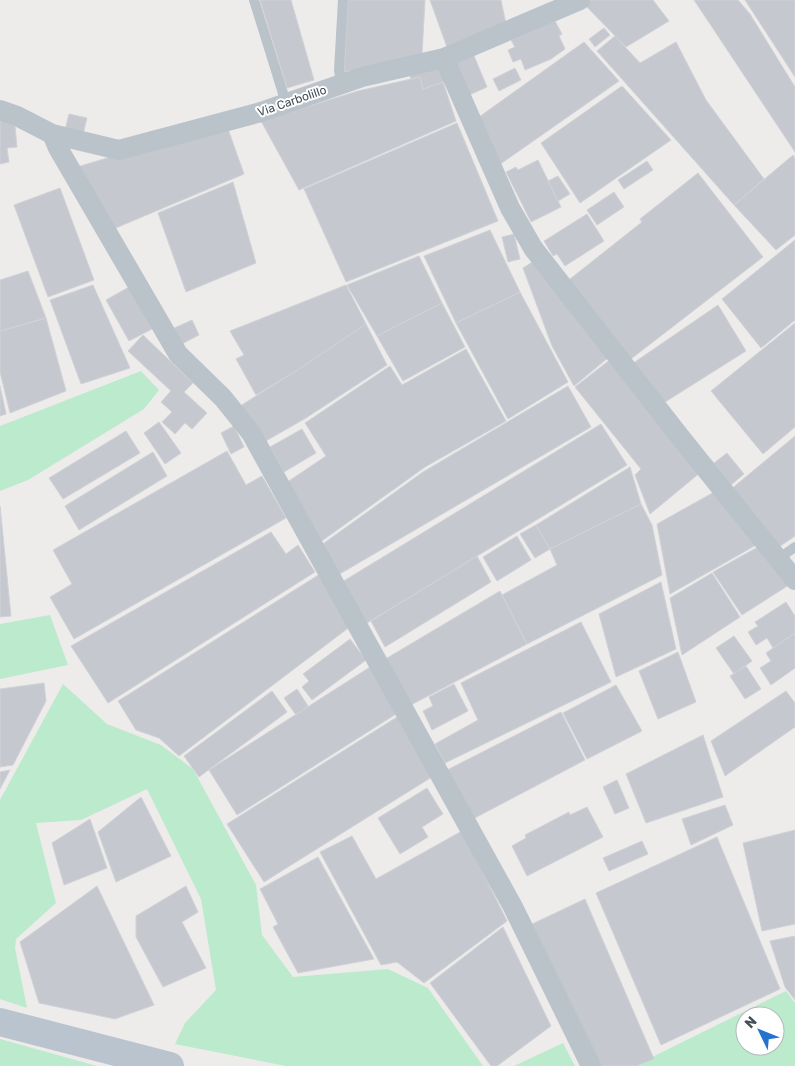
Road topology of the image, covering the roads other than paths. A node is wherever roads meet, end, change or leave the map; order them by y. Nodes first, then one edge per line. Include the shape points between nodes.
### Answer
1 (254, 0) edge
2 (343, 0) edge
3 (580, 0) edge
4 (444, 58) junction
5 (341, 83) junction
6 (286, 103) junction
7 (0, 110) edge
8 (52, 134) junction
9 (795, 547) edge
10 (778, 559) junction
11 (795, 580) edge
12 (0, 1022) edge
13 (170, 1066) edge
14 (591, 1066) edge

1 - 6 lane
2 - 5 lane
3 - 4 street, Via Carbolillo
4 - 5 street, Via Carbolillo
4 - 10 street via 510,208 533,248
5 - 6 street, Via Carbolillo
6 - 8 street, Via Carbolillo via 119,150
7 - 8 street, Via Carbolillo
8 - 14 street via 178,354 223,398 251,433 509,898
9 - 10 lane
10 - 11 street
12 - 13 street

